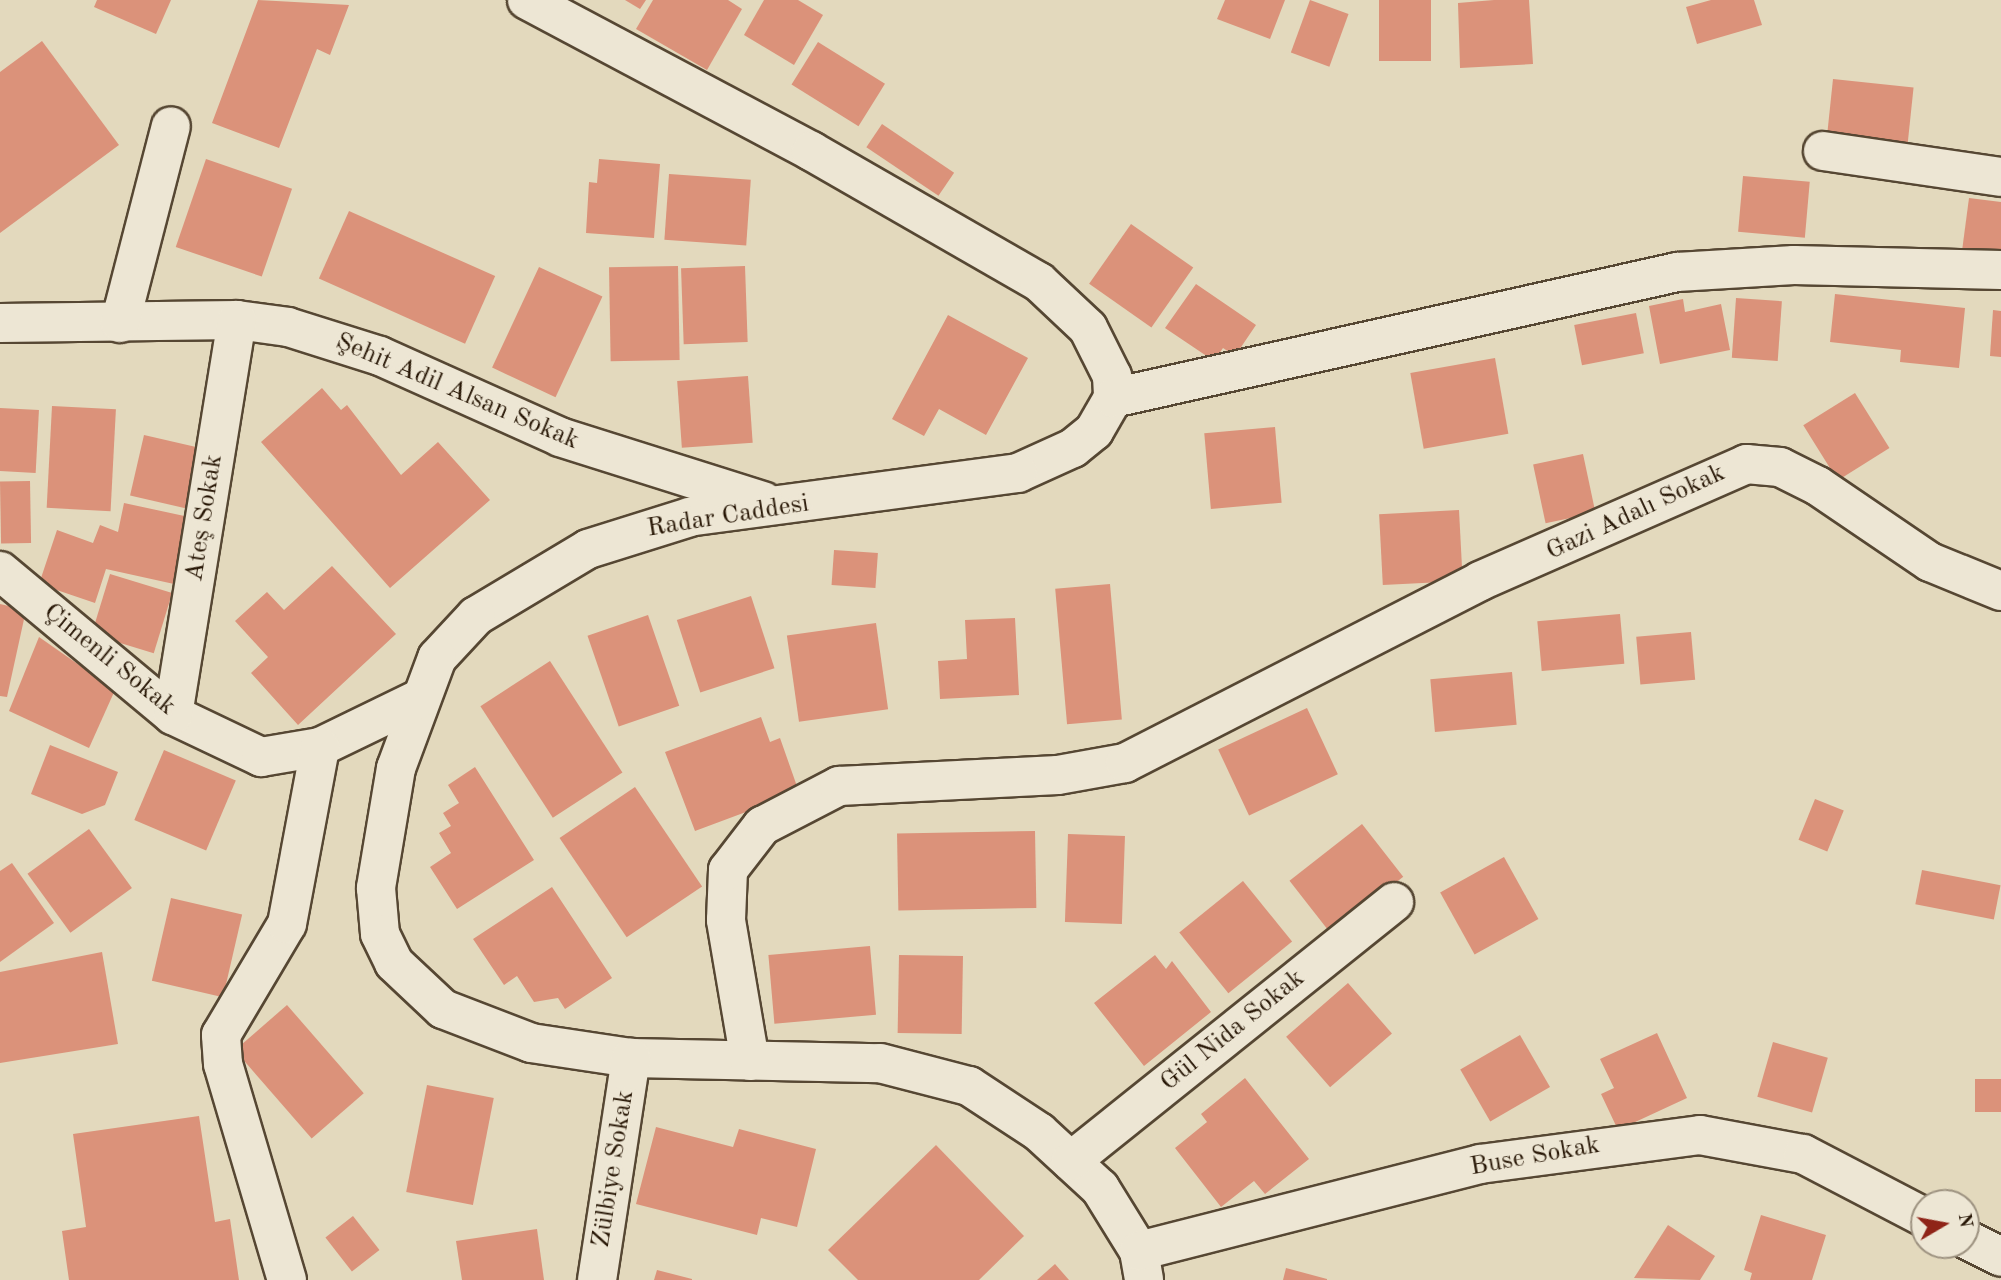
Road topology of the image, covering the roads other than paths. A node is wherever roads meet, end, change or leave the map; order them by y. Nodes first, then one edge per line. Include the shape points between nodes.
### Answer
1 (527, 0) edge
2 (170, 126) dead end
3 (1823, 151) dead end
4 (2001, 177) edge
5 (2001, 270) edge
6 (237, 320) junction
7 (0, 323) edge
8 (120, 323) junction
9 (1113, 398) junction
10 (780, 506) junction
11 (0, 571) edge
12 (2001, 591) edge
13 (417, 700) junction
14 (173, 715) junction
15 (320, 747) junction
16 (1394, 902) dead end
17 (631, 1058) junction
18 (750, 1061) junction
19 (1071, 1161) junction
20 (1910, 1210) edge
21 (1980, 1246) edge
22 (2001, 1257) edge
23 (1141, 1265) edge
24 (287, 1280) edge
25 (597, 1280) edge

1 - 9 street via 811,151 1039,282 1088,328 1112,376
2 - 8 street
3 - 4 street
5 - 9 street via 1794,265 1677,272
6 - 8 street, Şehit Adil Alsan Sokak
6 - 10 street, Şehit Adil Alsan Sokak via 355,347 560,437
6 - 14 street, Ateş Sokak
7 - 8 street, Şehit Adil Alsan Sokak
9 - 10 street, Radar Caddesi via 1094,430 1073,448 1018,473
10 - 13 street, Radar Caddesi via 690,517 578,555 476,616 437,658
11 - 14 street, Çimenli Sokak
12 - 18 street, Gazi Adalı Sokak via 1930,562 1818,485 1780,467 1746,464 1480,581 1125,763 1058,775 868,781 800,802 762,826 740,849 725,892
13 - 15 street, Çimenli Sokak
13 - 17 street, Radar Caddesi via 379,844 380,934 394,963 443,1009 475,1025 531,1043
14 - 15 street, Çimenli Sokak via 261,757
15 - 24 street via 287,924 221,1035 223,1064
16 - 19 street, Gül Nida Sokak
17 - 18 street, Radar Caddesi
17 - 25 street, Zülbiye Sokak
18 - 19 street, Radar Caddesi via 880,1063 934,1073 1006,1107
19 - 23 street, Radar Caddesi via 1100,1188
20 - 23 street, Buse Sokak via 1803,1154 1700,1135 1480,1164
21 - 22 street

